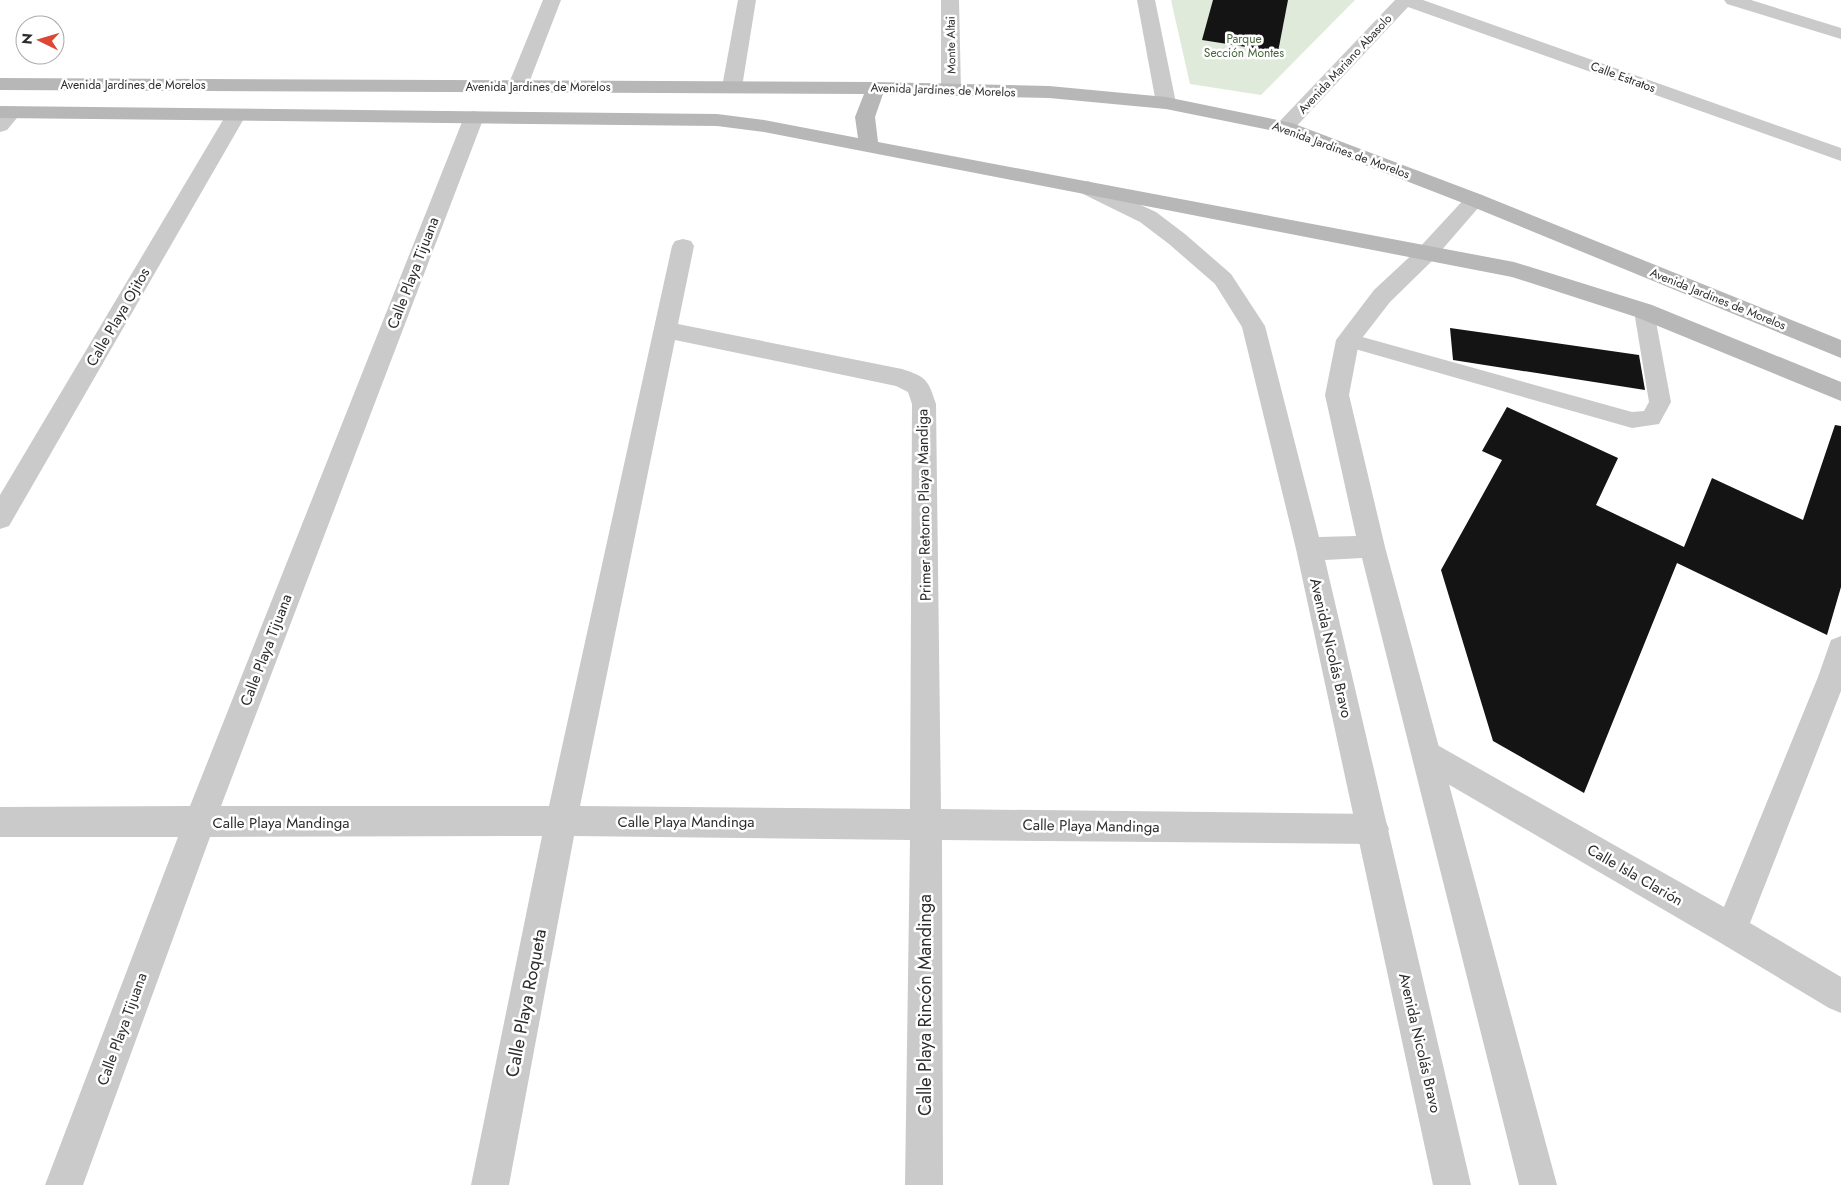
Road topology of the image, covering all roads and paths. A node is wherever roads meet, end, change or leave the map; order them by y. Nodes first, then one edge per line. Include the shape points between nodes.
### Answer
1 (552, 0) edge
2 (747, 0) edge
3 (950, 0) edge
4 (1146, 0) edge
5 (1406, 0) edge
6 (1733, 0) edge
7 (1841, 34) edge
8 (0, 84) edge
9 (732, 87) junction
10 (517, 88) junction
11 (876, 88) junction
12 (951, 91) junction
13 (1166, 103) junction
14 (236, 115) junction
15 (4, 117) edge
16 (474, 118) junction
17 (1285, 127) junction
18 (869, 147) junction
19 (1841, 154) edge
20 (1088, 188) junction
21 (1475, 200) junction
22 (683, 246) dead end
23 (1426, 254) junction
24 (1644, 311) junction
25 (666, 330) junction
26 (1348, 340) junction
27 (1841, 349) edge
28 (1841, 392) edge
29 (0, 518) edge
30 (1372, 547) junction
31 (1309, 549) junction
32 (1841, 649) edge
33 (1836, 680) edge
34 (1428, 756) junction
35 (561, 821) junction
36 (0, 822) edge
37 (199, 823) junction
38 (926, 824) junction
39 (1372, 829) junction
40 (1731, 930) junction
41 (1841, 996) edge
42 (64, 1185) edge
43 (490, 1185) edge
44 (924, 1185) edge
45 (1452, 1185) edge
46 (1538, 1185) edge

1 - 10 street
2 - 9 street
3 - 12 street, Monte Altai
4 - 13 street
5 - 17 street, Avenida Mariano Abasolo
5 - 19 street, Calle Estratos
6 - 7 street
8 - 10 main road, Avenida Jardines de Morelos
9 - 10 main road, Avenida Jardines de Morelos
9 - 11 main road, Avenida Jardines de Morelos
11 - 12 main road, Avenida Jardines de Morelos
11 - 18 main road via 865,118
12 - 13 main road, Avenida Jardines de Morelos via 1049,92
13 - 17 main road, Avenida Jardines de Morelos
14 - 15 main road, Avenida Jardines de Morelos
14 - 16 main road, Avenida Jardines de Morelos
14 - 29 street, Calle Playa Ojitos
16 - 18 main road, Avenida Jardines de Morelos via 717,120
16 - 37 street, Calle Playa Tijuana
17 - 21 main road, Avenida Jardines de Morelos
18 - 20 main road, Avenida Jardines de Morelos
20 - 23 main road, Avenida Jardines de Morelos
20 - 31 street, Avenida Nicolás Bravo via 1148,217 1177,239 1223,279 1253,326
21 - 23 street
21 - 27 main road, Avenida Jardines de Morelos
22 - 25 street
23 - 24 main road, Avenida Jardines de Morelos via 1514,270
23 - 26 street via 1382,296
24 - 26 lane via 1660,402 1651,418 1632,420
24 - 28 main road, Avenida Jardines de Morelos
25 - 35 street
25 - 38 street, Primer Retorno Playa Mandiga via 902,378 918,386 924,404
26 - 30 street via 1337,395
30 - 31 street
30 - 34 street
31 - 39 street, Avenida Nicolás Bravo
32 - 33 street
33 - 40 street
34 - 40 street, Calle Isla Clarión
34 - 46 street
35 - 37 street, Calle Playa Mandinga
35 - 38 street, Calle Playa Mandinga
35 - 43 street, Calle Playa Roqueta
36 - 37 street, Calle Playa Mandinga
37 - 42 street, Calle Playa Tijuana
38 - 39 street, Calle Playa Mandinga
38 - 44 street, Calle Playa Rincón Mandinga
39 - 45 street, Avenida Nicolás Bravo
40 - 41 street, Calle Isla Clarión

